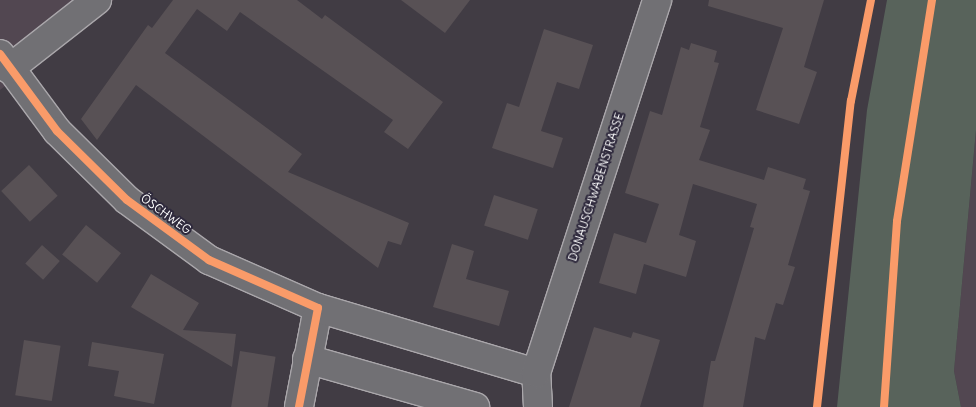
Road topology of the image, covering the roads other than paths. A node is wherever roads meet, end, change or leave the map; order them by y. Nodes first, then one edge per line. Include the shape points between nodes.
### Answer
1 (97, 0) edge
2 (656, 0) edge
3 (5, 61) edge
4 (318, 308) junction
5 (307, 359) junction
6 (536, 373) junction
7 (299, 407) edge
8 (475, 407) edge
9 (538, 407) edge

1 - 3 street
2 - 6 street, DONAUSCHWABENSTRASSE
3 - 4 street, ÖSCHWEG via 58,131 127,200 209,260
4 - 5 street
4 - 6 street, ÖSCHWEG
5 - 7 street
5 - 8 street
6 - 9 street

